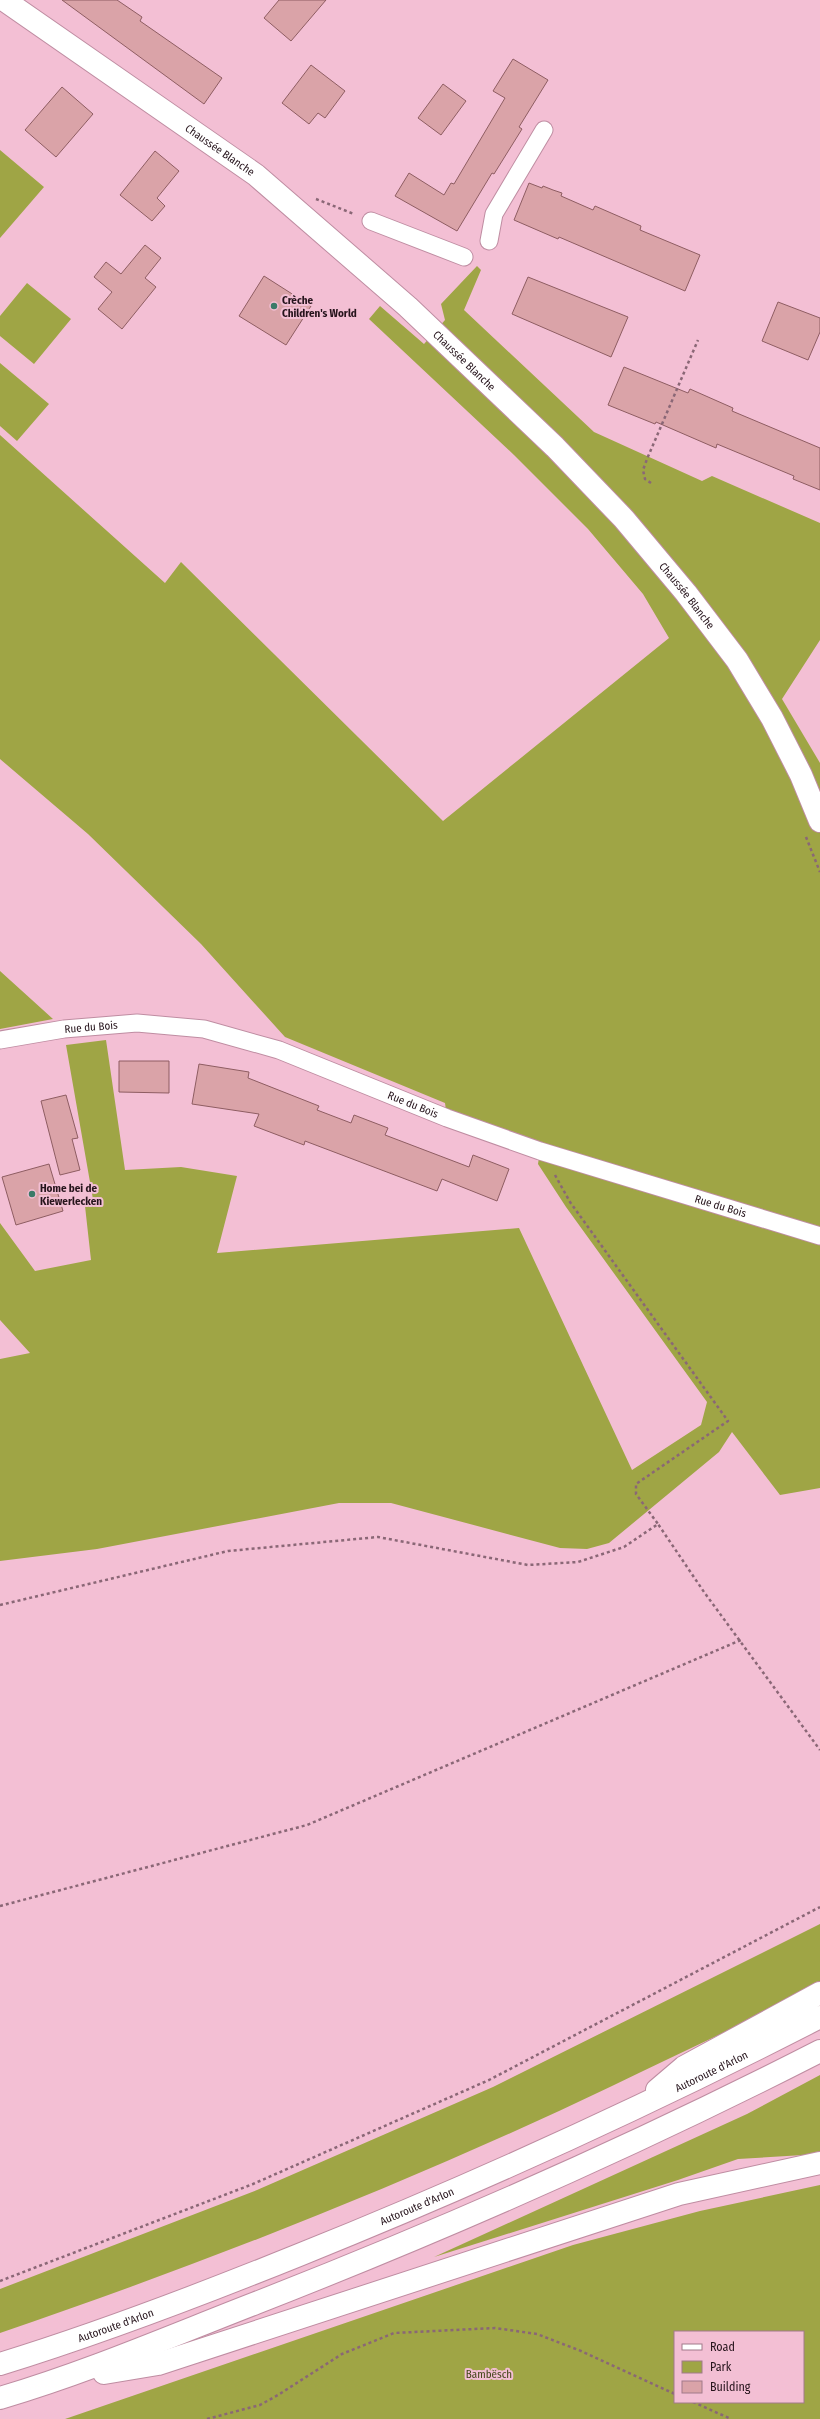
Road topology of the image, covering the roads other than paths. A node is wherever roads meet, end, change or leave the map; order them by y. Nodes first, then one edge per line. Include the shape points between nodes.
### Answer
1 (4, 0) edge
2 (544, 130) dead end
3 (371, 220) dead end
4 (490, 241) dead end
5 (464, 257) dead end
6 (812, 826) edge
7 (0, 1040) edge
8 (820, 1236) edge
9 (820, 1993) edge
10 (820, 2017) edge
11 (820, 2051) edge
12 (635, 2109) junction
13 (820, 2163) edge
14 (0, 2364) edge
15 (61, 2380) junction
16 (0, 2398) edge

1 - 6 main road, Chaussée Blanche via 256,175 381,282 555,447 624,519 686,593 737,660 772,718 801,775
2 - 4 street via 494,214
3 - 5 street
7 - 8 street, Rue du Bois via 64,1029 137,1023 204,1029 279,1050 446,1118 540,1151
9 - 12 main road via 684,2066
10 - 12 main road, Autoroute d'Arlon
11 - 15 main road via 688,2117 526,2192 377,2256
12 - 14 main road, Autoroute d'Arlon via 511,2166 213,2290
13 - 15 main road via 679,2194 158,2364
15 - 16 main road

